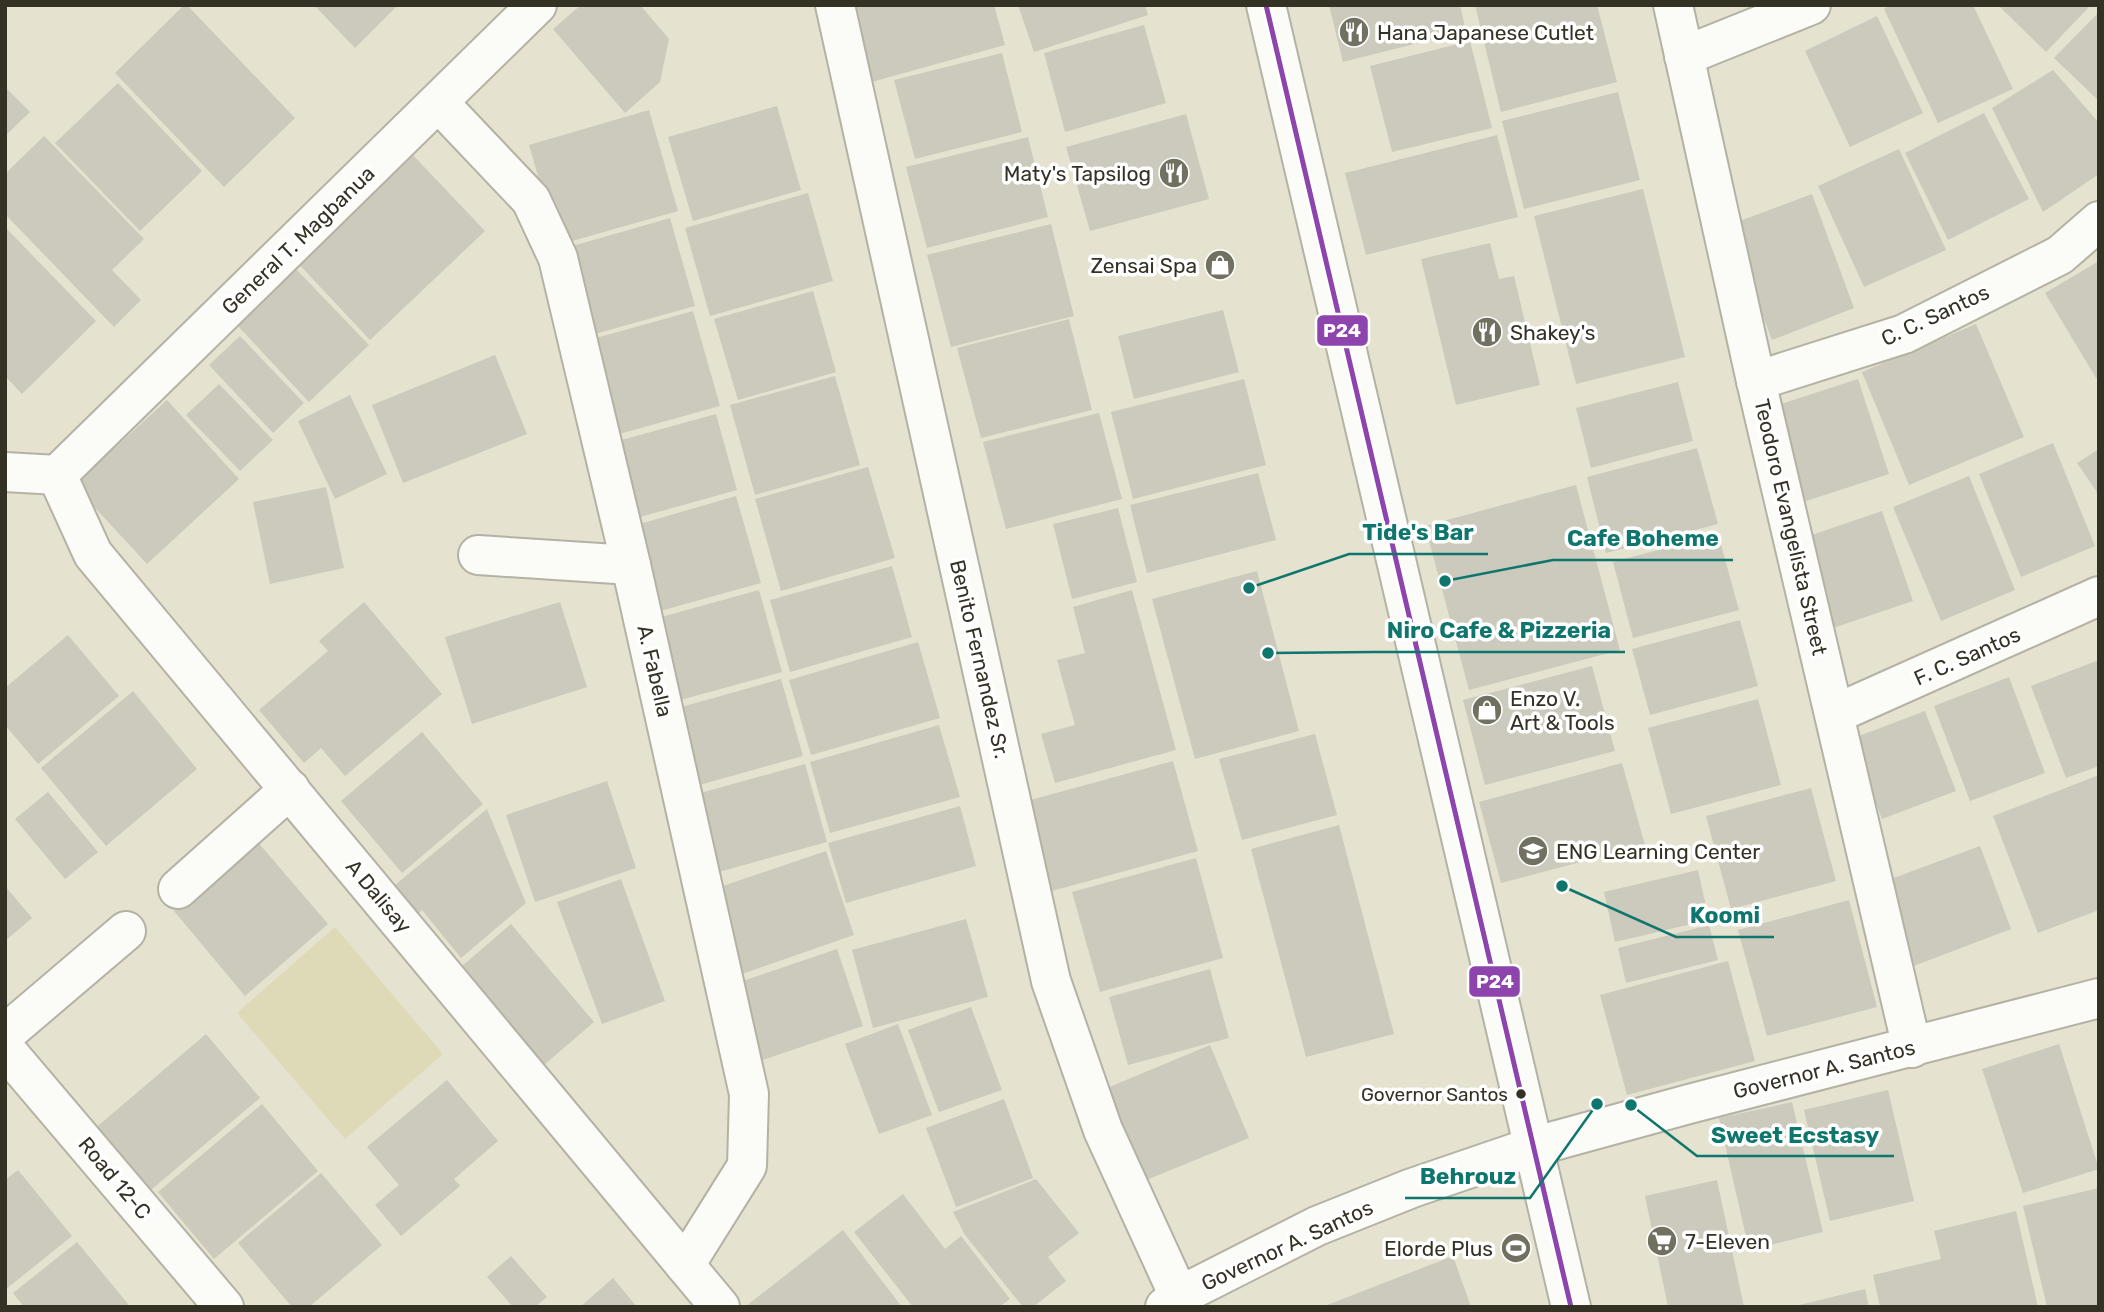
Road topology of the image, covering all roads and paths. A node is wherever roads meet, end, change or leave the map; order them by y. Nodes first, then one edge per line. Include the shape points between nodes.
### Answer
1 (537, 5) edge
2 (835, 5) edge
3 (1266, 5) edge
4 (1673, 5) edge
5 (1811, 5) edge
6 (1685, 56) junction
7 (439, 103) junction
8 (2099, 220) edge
9 (1756, 381) junction
10 (5, 472) edge
11 (57, 475) junction
12 (478, 555) dead end
13 (631, 565) junction
14 (2099, 596) edge
15 (1835, 714) junction
16 (290, 789) junction
17 (178, 889) dead end
18 (126, 930) dead end
19 (2099, 999) edge
20 (5, 1034) edge
21 (1912, 1048) junction
22 (5, 1049) edge
23 (1532, 1147) junction
24 (685, 1265) junction
25 (1172, 1302) edge
26 (224, 1307) edge
27 (720, 1307) edge
28 (1570, 1307) edge

1 - 7 street, General T. Magbanua
2 - 25 street, Benito Fernandez Sr. via 1051,981 1103,1130
3 - 23 street
4 - 6 street, Teodoro Evangelista Street
5 - 6 street
6 - 9 street, Teodoro Evangelista Street
7 - 11 street, General T. Magbanua
7 - 13 street, A. Fabella via 531,200 558,258
8 - 9 street, C. C. Santos via 2060,255 1904,334
9 - 15 street, Teodoro Evangelista Street
10 - 11 street
11 - 16 street, A Dalisay via 93,554
12 - 13 street
13 - 24 street, A. Fabella via 750,1094 747,1166
14 - 15 street, F. C. Santos
15 - 21 street, Teodoro Evangelista Street
16 - 17 street
16 - 24 street, A Dalisay
18 - 20 street
19 - 21 street, Governor A. Santos
21 - 23 street, Governor A. Santos
22 - 26 street, Road 12-C
23 - 25 street, Governor A. Santos via 1317,1226
23 - 28 street
24 - 27 street, A Dalisay

